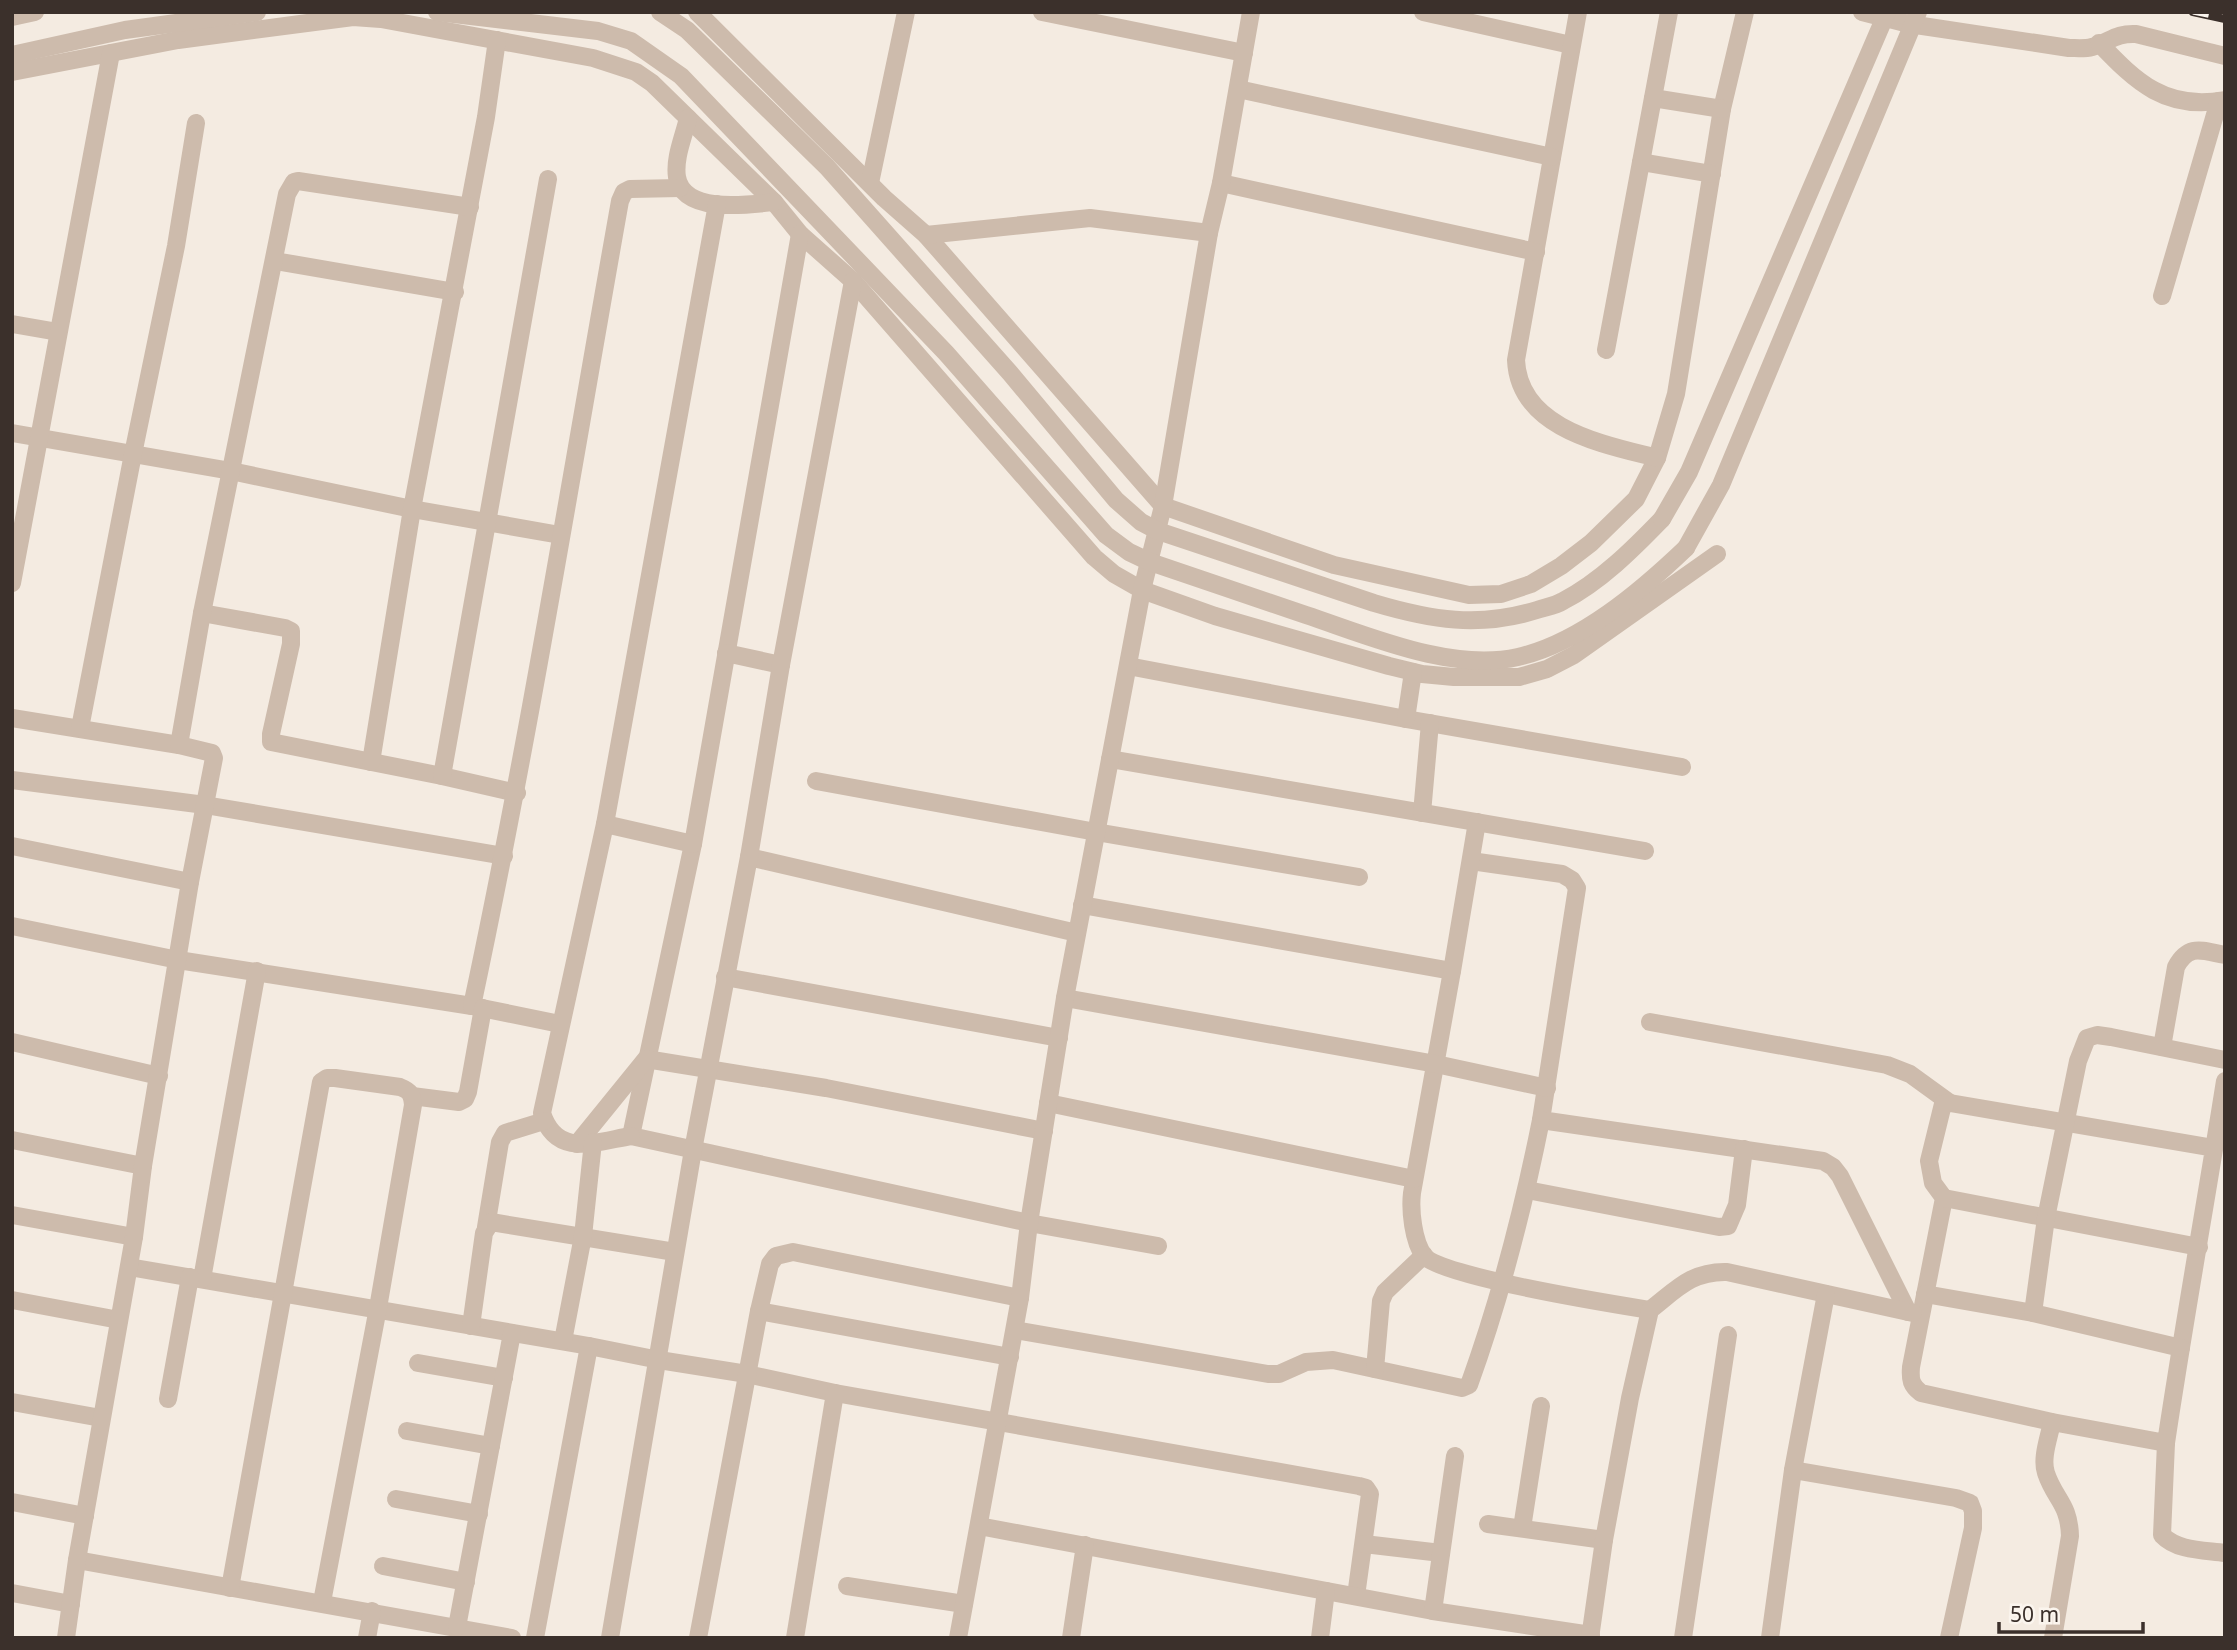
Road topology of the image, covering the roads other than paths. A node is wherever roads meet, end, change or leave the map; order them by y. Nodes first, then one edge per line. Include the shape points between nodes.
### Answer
1 (35, 12) edge
2 (257, 12) edge
3 (437, 12) edge
4 (660, 12) edge
5 (906, 12) edge
6 (1042, 12) edge
7 (1251, 12) edge
8 (1423, 12) edge
9 (1578, 12) edge
10 (1669, 12) edge
11 (1745, 12) edge
12 (1862, 12) edge
13 (1888, 12) edge
14 (1918, 12) edge
15 (703, 15) edge
16 (12, 17) edge
17 (497, 40) junction
18 (2099, 43) junction
19 (1572, 45) junction
20 (111, 53) junction
21 (1244, 53) junction
22 (12, 55) edge
23 (2225, 56) edge
24 (12, 72) edge
25 (1238, 89) junction
26 (1653, 98) junction
27 (2222, 100) edge
28 (1722, 109) junction
29 (688, 118) junction
30 (196, 123) dead end
31 (1552, 157) junction
32 (1641, 162) junction
33 (1712, 174) junction
34 (548, 179) dead end
35 (870, 183) junction
36 (1221, 183) junction
37 (680, 188) junction
38 (774, 202) junction
39 (717, 204) junction
40 (470, 207) junction
41 (1209, 233) junction
42 (800, 234) junction
43 (926, 235) junction
44 (1536, 252) junction
45 (275, 261) junction
46 (853, 281) junction
47 (455, 292) junction
48 (2162, 296) dead end
49 (12, 324) edge
50 (58, 331) junction
51 (1606, 351) dead end
52 (12, 433) edge
53 (39, 438) junction
54 (133, 454) junction
55 (1657, 458) junction
56 (231, 471) junction
57 (1163, 506) junction
58 (412, 509) junction
59 (486, 523) junction
60 (1158, 531) junction
61 (560, 535) junction
62 (1717, 554) dead end
63 (1150, 562) junction
64 (12, 583) edge
65 (1142, 590) junction
66 (202, 612) junction
67 (726, 653) junction
68 (781, 665) junction
69 (1128, 666) junction
70 (1413, 672) junction
71 (12, 718) edge
72 (1406, 719) junction
73 (1430, 723) junction
74 (80, 728) junction
75 (178, 745) junction
76 (1110, 759) junction
77 (370, 762) junction
78 (1682, 767) dead end
79 (442, 776) junction
80 (12, 780) edge
81 (816, 781) dead end
82 (517, 793) junction
83 (205, 806) junction
84 (1422, 813) junction
85 (1478, 822) junction
86 (605, 824) junction
87 (1096, 832) junction
88 (693, 844) junction
89 (12, 846) edge
90 (1646, 851) dead end
91 (504, 856) junction
92 (749, 857) junction
93 (1471, 861) junction
94 (1359, 877) dead end
95 (190, 882) junction
96 (1083, 905) junction
97 (12, 926) edge
98 (1077, 933) junction
99 (2225, 956) edge
100 (178, 960) junction
101 (257, 971) junction
102 (1452, 971) junction
103 (725, 977) junction
104 (1065, 998) junction
105 (478, 1007) junction
106 (1650, 1022) dead end
107 (560, 1024) junction
108 (1059, 1038) junction
109 (12, 1042) edge
110 (2162, 1047) junction
111 (646, 1059) junction
112 (2225, 1060) edge
113 (1436, 1064) junction
114 (708, 1070) junction
115 (159, 1076) junction
116 (2225, 1081) edge
117 (1546, 1088) junction
118 (412, 1096) junction
119 (1048, 1103) junction
120 (1950, 1103) junction
121 (1541, 1120) junction
122 (544, 1121) junction
123 (2066, 1122) junction
124 (1044, 1131) junction
125 (631, 1136) junction
126 (12, 1140) edge
127 (585, 1143) junction
128 (2214, 1148) junction
129 (1744, 1149) junction
130 (693, 1150) junction
131 (143, 1166) junction
132 (1414, 1179) junction
133 (1527, 1189) junction
134 (1944, 1198) junction
135 (12, 1215) edge
136 (2046, 1218) junction
137 (1029, 1223) junction
138 (486, 1227) junction
139 (583, 1236) junction
140 (134, 1237) junction
141 (1158, 1246) dead end
142 (2199, 1247) junction
143 (675, 1252) junction
144 (1424, 1255) junction
145 (129, 1267) junction
146 (196, 1278) junction
147 (1502, 1282) junction
148 (284, 1292) junction
149 (1826, 1294) junction
150 (1926, 1294) junction
151 (1020, 1298) junction
152 (12, 1300) edge
153 (378, 1308) junction
154 (758, 1311) junction
155 (1650, 1311) junction
156 (2033, 1313) junction
157 (1914, 1314) junction
158 (119, 1320) junction
159 (471, 1326) junction
160 (1014, 1330) junction
161 (512, 1333) junction
162 (1728, 1335) dead end
163 (563, 1342) junction
164 (589, 1346) junction
165 (2180, 1348) junction
166 (1010, 1357) junction
167 (659, 1360) junction
168 (418, 1363) dead end
169 (1375, 1369) junction
170 (747, 1374) junction
171 (504, 1378) junction
172 (835, 1393) junction
173 (168, 1399) dead end
174 (12, 1402) edge
175 (1541, 1406) dead end
176 (101, 1418) junction
177 (998, 1421) junction
178 (2052, 1422) junction
179 (407, 1431) dead end
180 (2166, 1443) junction
181 (491, 1446) junction
182 (1455, 1456) dead end
183 (1793, 1470) junction
184 (396, 1499) dead end
185 (12, 1502) edge
186 (479, 1514) junction
187 (85, 1516) junction
188 (1488, 1524) dead end
189 (979, 1526) junction
190 (1522, 1528) junction
191 (1604, 1540) junction
192 (1364, 1544) junction
193 (1084, 1545) junction
194 (1441, 1553) junction
195 (2225, 1553) edge
196 (77, 1560) junction
197 (383, 1566) dead end
198 (466, 1582) junction
199 (847, 1586) dead end
200 (230, 1588) junction
201 (1326, 1591) junction
202 (12, 1592) edge
203 (1356, 1597) junction
204 (322, 1602) junction
205 (71, 1604) junction
206 (964, 1604) junction
207 (372, 1611) junction
208 (1433, 1611) junction
209 (465, 1632) edge
210 (1591, 1637) edge
211 (66, 1638) edge
212 (367, 1638) edge
213 (512, 1638) edge
214 (535, 1638) edge
215 (610, 1638) edge
216 (698, 1638) edge
217 (795, 1638) edge
218 (958, 1638) edge
219 (1071, 1638) edge
220 (1320, 1638) edge
221 (1683, 1638) edge
222 (1770, 1638) edge
223 (1949, 1638) edge
224 (2053, 1638) edge

1 - 16 street
2 - 22 street via 125,30
3 - 63 street via 598,32 631,41 681,76 946,353 1106,534
4 - 60 street via 687,30 827,167 1116,500
5 - 35 street
6 - 21 street
7 - 21 street
8 - 19 street
9 - 19 street
10 - 26 street
11 - 28 street
12 - 18 street via 2069,48
13 - 60 street, bridge via 1689,472 1662,519 1624,558 1562,602 1485,621 1443,619 1408,613
14 - 63 street, bridge via 1721,485 1686,548 1640,590 1581,630 1538,651 1492,660 1441,656 1386,641
15 - 35 street
17 - 20 street via 353,17
17 - 29 street via 593,58 636,72
17 - 40 street
18 - 23 street via 2123,33 2136,34
18 - 27 street via 2155,93 2192,101
19 - 31 street
20 - 24 street
20 - 50 street
21 - 25 street
25 - 31 street
25 - 36 street
26 - 28 street
26 - 32 street
27 - 48 street
28 - 33 street
29 - 37 street via 677,161
29 - 38 street
30 - 54 street
31 - 44 street
32 - 33 street
32 - 51 street
33 - 55 street via 1676,394
34 - 59 street
35 - 43 street
36 - 41 street
36 - 44 street
37 - 39 street via 689,196
37 - 61 street via 630,189 620,201
38 - 39 street
38 - 42 street
39 - 86 street
40 - 45 street via 294,182 287,194
40 - 47 street
41 - 43 street via 1090,218
41 - 57 street
42 - 46 street
42 - 67 street
43 - 57 street
44 - 55 street via 1516,360 1519,386 1528,400 1568,431
45 - 47 street
45 - 56 street
46 - 65 street via 1094,557
46 - 68 street
47 - 58 street
49 - 50 street
50 - 53 street
52 - 53 street
53 - 54 street
53 - 64 street
54 - 56 street
54 - 74 street
55 - 57 street via 1636,499 1591,543 1531,584 1501,594 1469,595 1334,565
56 - 58 street
56 - 66 street
57 - 60 street
58 - 59 street
58 - 77 street
59 - 61 street
59 - 79 street
60 - 63 street
61 - 82 street
62 - 70 street via 1574,655 1547,669 1492,679
63 - 65 street
65 - 69 street
65 - 70 street via 1215,616
66 - 75 street
66 - 77 street via 291,631 271,741
67 - 68 street
67 - 88 street
68 - 92 street
69 - 72 street
69 - 76 street
70 - 72 street
71 - 74 street
72 - 73 street
73 - 78 street
73 - 84 street
74 - 75 street
75 - 83 street via 212,753
76 - 84 street
76 - 87 street
77 - 79 street
79 - 82 street
80 - 83 street
81 - 87 street
82 - 91 street
83 - 91 street
83 - 95 street
84 - 85 street
85 - 90 street
85 - 93 street
86 - 88 street
86 - 107 street
87 - 94 street
87 - 96 street
88 - 111 street
89 - 95 street
91 - 105 street
92 - 98 street
92 - 103 street
93 - 102 street
93 - 117 street via 1562,874 1577,888
95 - 100 street
96 - 98 street
96 - 102 street
97 - 100 street
98 - 104 street
99 - 110 street via 2195,950 2182,957 2176,967
100 - 101 street
100 - 115 street
101 - 105 street
101 - 146 street
102 - 113 street
103 - 108 street
103 - 114 street
104 - 108 street
104 - 113 street
105 - 107 street
105 - 118 street via 464,1099
106 - 120 street via 1887,1065 1910,1074
107 - 122 street
108 - 119 street
109 - 115 street
110 - 112 street
110 - 123 street via 2097,1035 2087,1038
111 - 114 street
111 - 125 street
111 - 127 street
113 - 117 street
113 - 132 street
114 - 124 street
114 - 130 street
115 - 131 street
116 - 128 street
117 - 121 street
118 - 148 street via 400,1087 335,1078 321,1083
118 - 153 street
119 - 124 street
119 - 132 street
120 - 123 street
120 - 134 street via 1940,1110 1929,1161 1933,1183
121 - 129 street
121 - 133 street
122 - 127 street via 555,1136
122 - 138 street via 505,1133 500,1142
123 - 128 street
123 - 136 street
124 - 137 street
125 - 127 street
125 - 130 street
126 - 131 street
127 - 139 street
128 - 142 street
129 - 133 street via 1737,1205 1728,1226
129 - 157 street via 1813,1158 1833,1167
130 - 137 street
130 - 143 street
131 - 140 street
132 - 144 street via 1410,1208
133 - 147 street
134 - 136 street
134 - 150 street
135 - 140 street
136 - 142 street
136 - 156 street
137 - 141 street
137 - 151 street
138 - 139 street via 500,1222
138 - 159 street
139 - 143 street
139 - 163 street
140 - 145 street
142 - 165 street
143 - 167 street
144 - 147 street via 1443,1268
144 - 169 street via 1381,1301
145 - 146 street
145 - 158 street
146 - 148 street
146 - 173 street
147 - 155 street
147 - 169 street via 1469,1385 1453,1387
148 - 153 street
148 - 200 street
149 - 155 street via 1711,1272 1697,1275
149 - 157 street
149 - 183 street
150 - 156 street
150 - 157 street
151 - 154 street via 793,1252 776,1256 769,1264
151 - 160 street
152 - 158 street
153 - 159 street
153 - 204 street
154 - 166 street
154 - 170 street
155 - 191 street
156 - 165 street
157 - 178 street via 1913,1387 1922,1393
158 - 176 street
159 - 161 street
160 - 166 street
160 - 169 street via 1268,1374 1319,1360
161 - 163 street
161 - 171 street
162 - 221 street
163 - 164 street
164 - 167 street
164 - 214 street
165 - 180 street
166 - 177 street
167 - 170 street
167 - 215 street
168 - 171 street
170 - 172 street
170 - 216 street
171 - 181 street
172 - 177 street
172 - 217 street
174 - 176 street
175 - 190 street
176 - 187 street
177 - 189 street
177 - 192 street via 1366,1488 1370,1494
178 - 180 street
178 - 224 street via 2045,1471 2070,1520
179 - 181 street
180 - 195 street via 2162,1535 2169,1544
181 - 186 street
182 - 194 street
183 - 222 street
183 - 223 street via 1970,1503 1973,1528
184 - 186 street
185 - 187 street
186 - 198 street
187 - 196 street
188 - 190 street
189 - 193 street
189 - 206 street
190 - 191 street
191 - 210 street
192 - 194 street
192 - 203 street
193 - 201 street
193 - 219 street
194 - 208 street
196 - 200 street
196 - 205 street
197 - 198 street
198 - 209 street
199 - 206 street
200 - 204 street
201 - 203 street
201 - 220 street
202 - 205 street
203 - 208 street
204 - 207 street
205 - 211 street
206 - 218 street
207 - 209 street
207 - 212 street
208 - 210 street
209 - 213 street

